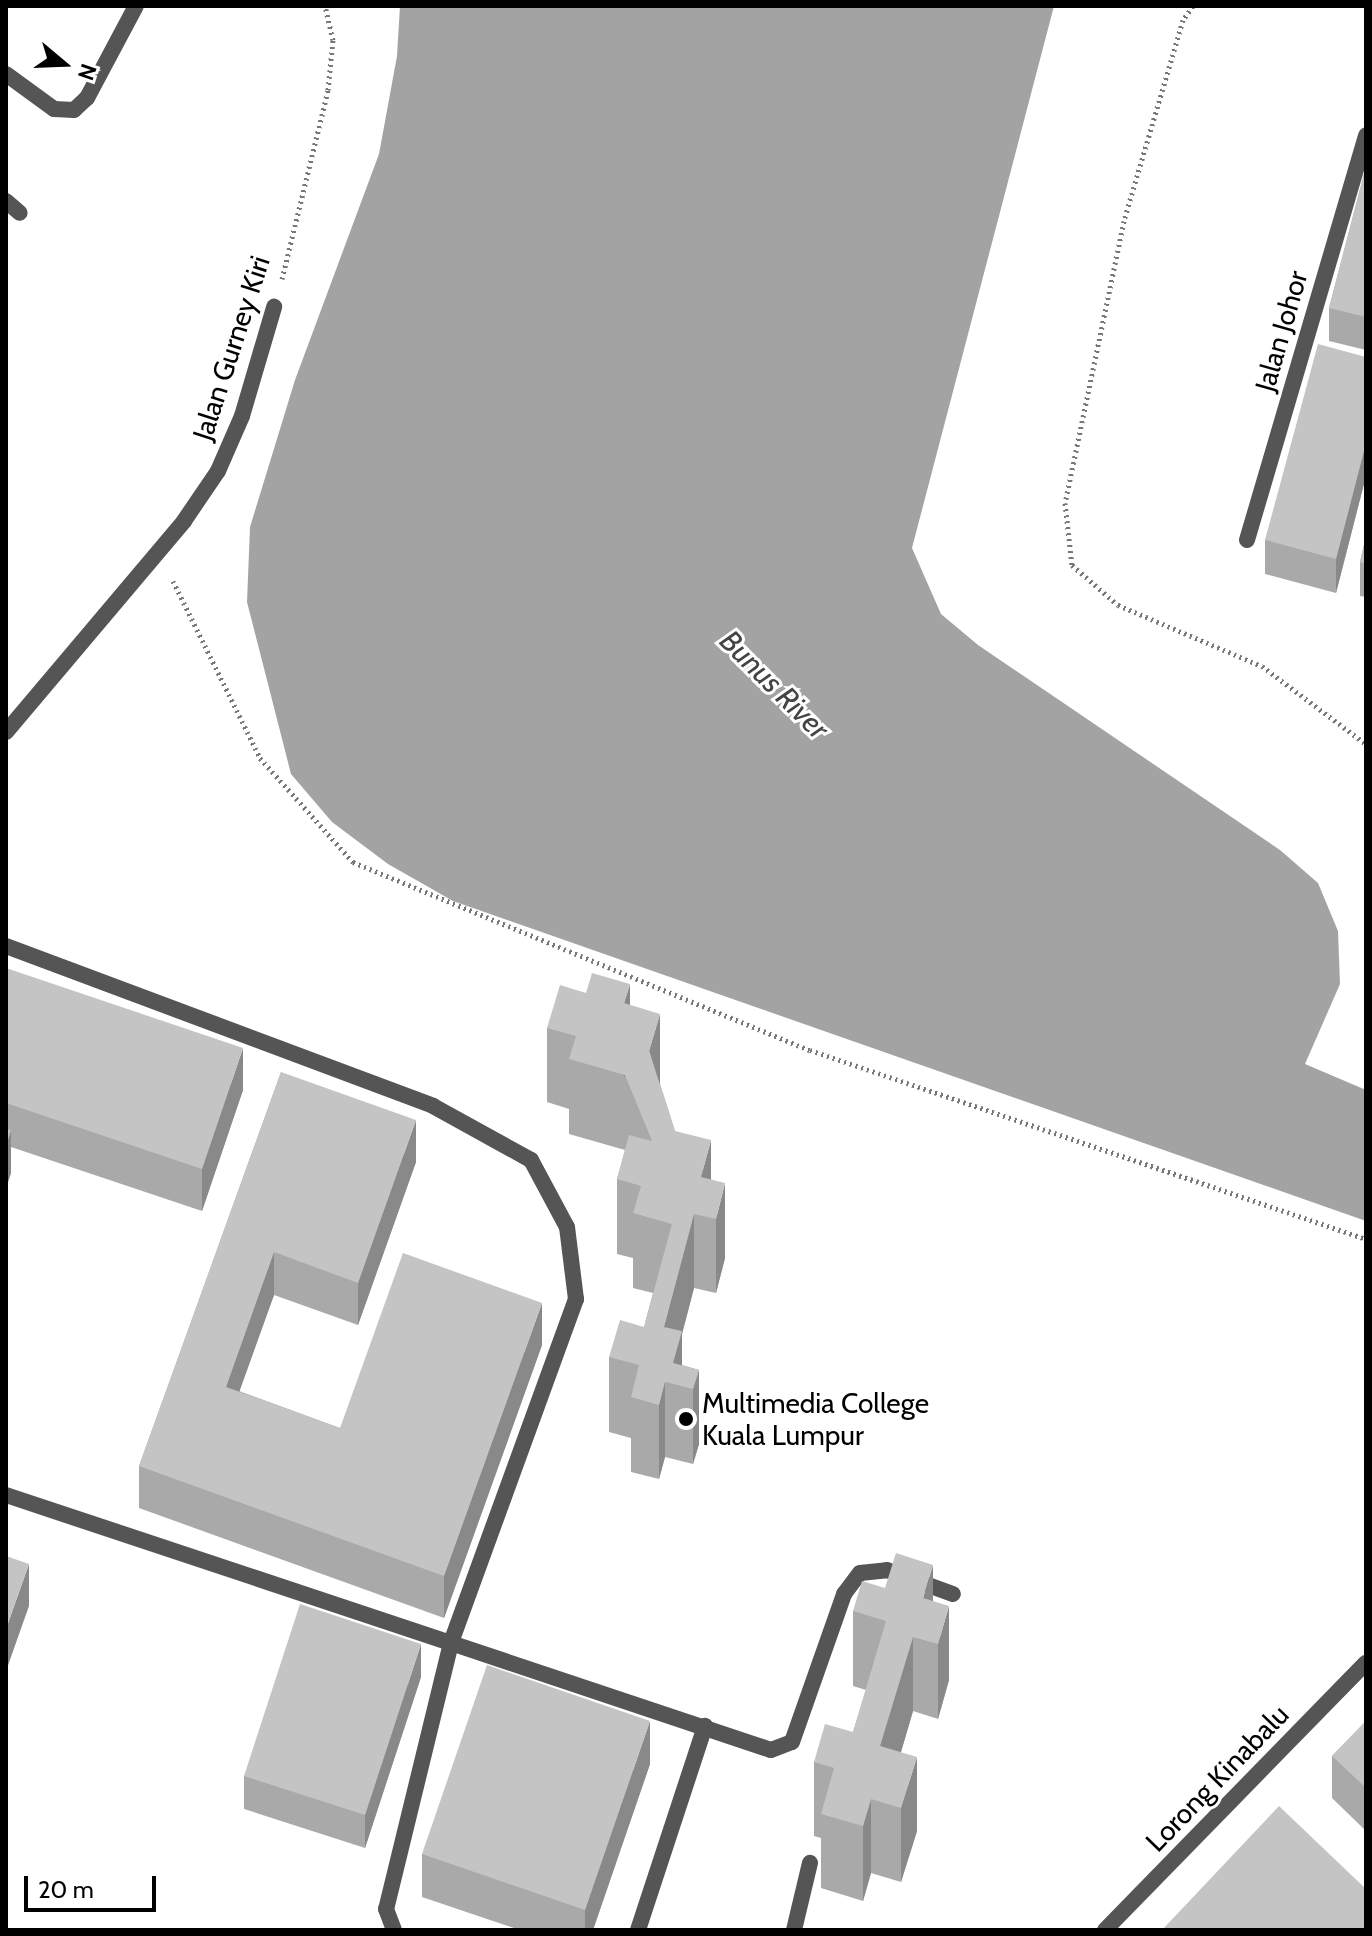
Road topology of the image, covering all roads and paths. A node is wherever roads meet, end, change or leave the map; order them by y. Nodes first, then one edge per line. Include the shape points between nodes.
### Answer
1 (136, 6) edge
2 (325, 6) edge
3 (1193, 6) edge
4 (6, 74) edge
5 (1366, 135) edge
6 (6, 201) edge
7 (20, 213) dead end
8 (274, 307) joint
9 (1247, 540) dead end
10 (158, 552) junction
11 (6, 732) edge
12 (1366, 744) edge
13 (6, 946) edge
14 (1366, 1239) edge
15 (6, 1495) edge
16 (953, 1594) dead end
17 (451, 1643) junction
18 (1366, 1663) edge
19 (705, 1726) junction
20 (810, 1863) dead end
21 (394, 1930) edge
22 (638, 1930) edge
23 (794, 1930) edge
24 (1105, 1930) edge

1 - 4 street via 87,98 74,110 54,109
2 - 8 path, Jalan Gurney Kiri via 333,40 328,90
3 - 12 path via 1183,20 1124,221 1065,503 1072,565 1118,605 1262,666
5 - 9 street, Jalan Johor
6 - 7 street
8 - 10 street, Jalan Gurney Kiri via 242,416 218,471
10 - 11 street, Jalan Gurney Kiri
10 - 14 path via 260,758 353,862 810,1050
13 - 17 street via 433,1106 531,1160 567,1227 576,1299
15 - 17 street
16 - 19 street via 887,1570 860,1573 844,1594 792,1742 771,1750
17 - 19 street
17 - 21 street via 386,1909
18 - 24 street, Lorong Kinabalu
19 - 22 street
20 - 23 street

